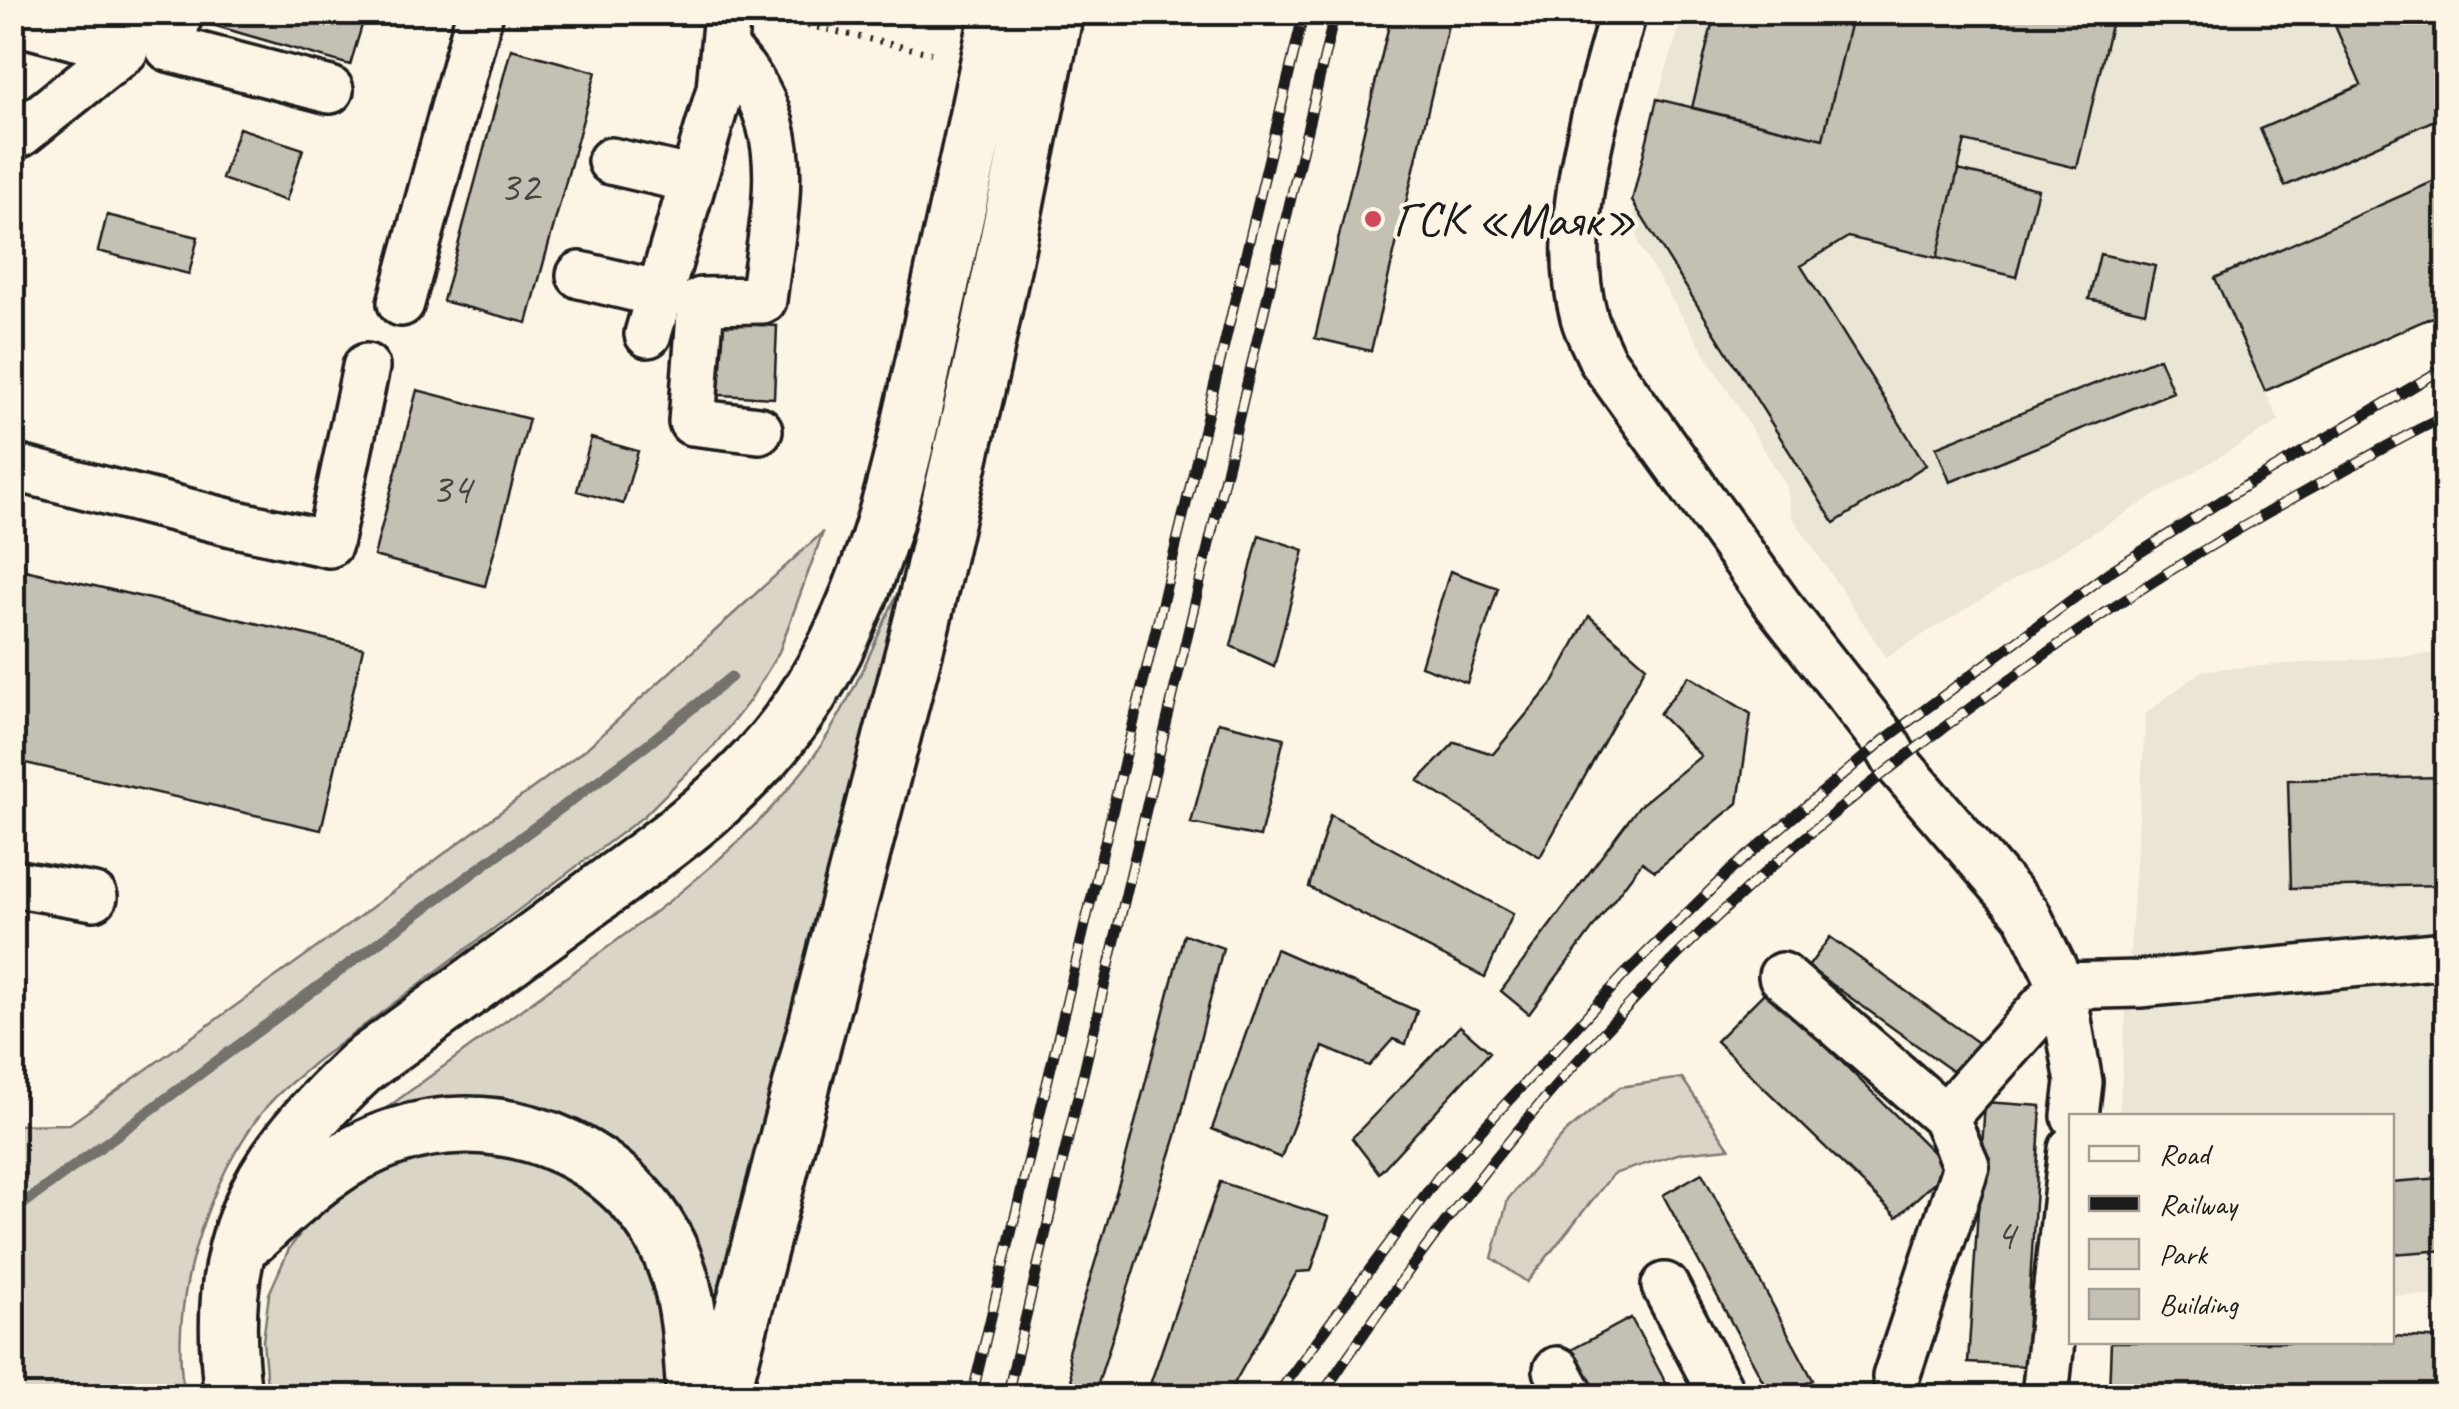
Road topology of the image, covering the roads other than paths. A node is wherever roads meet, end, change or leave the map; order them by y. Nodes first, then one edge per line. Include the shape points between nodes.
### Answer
1 (180, 12) edge
2 (480, 12) edge
3 (999, 12) edge
4 (1055, 12) edge
5 (1623, 12) edge
6 (12, 20) edge
7 (725, 30) edge
8 (130, 31) edge
9 (330, 90) dead end
10 (20, 134) dead end
11 (611, 161) dead end
12 (693, 180) junction
13 (580, 274) dead end
14 (401, 304) dead end
15 (366, 367) dead end
16 (760, 430) dead end
17 (12, 466) edge
18 (12, 883) edge
19 (94, 897) dead end
20 (2446, 955) edge
21 (1782, 976) dead end
22 (2062, 986) junction
23 (2075, 1114) edge
24 (1945, 1116) junction
25 (2069, 1176) edge
26 (235, 1251) junction
27 (1665, 1286) dead end
28 (1896, 1377) dead end
29 (232, 1396) edge
30 (695, 1396) edge
31 (721, 1396) edge
32 (1723, 1396) edge
33 (2045, 1396) edge

1 - 9 street via 169,48
2 - 14 street
3 - 26 main road via 884,517 869,572 816,686 748,772 685,828 362,1066 315,1110 260,1188
4 - 31 main road via 926,602
5 - 22 street via 1579,208 1577,272 1596,346 1897,763 2027,914
6 - 8 street
7 - 12 street via 720,89
7 - 16 street via 768,109 778,153 764,300 701,300 692,422
8 - 10 street
11 - 12 street
12 - 13 street via 654,314
15 - 17 street via 329,544
18 - 19 street
20 - 22 street
21 - 24 street
22 - 23 street via 2079,1082
22 - 24 street
24 - 28 street via 1966,1166
25 - 33 street
26 - 29 main road via 226,1323
26 - 30 main road via 314,1180 394,1136 450,1125 533,1133 611,1175 656,1228 684,1296
27 - 32 street

